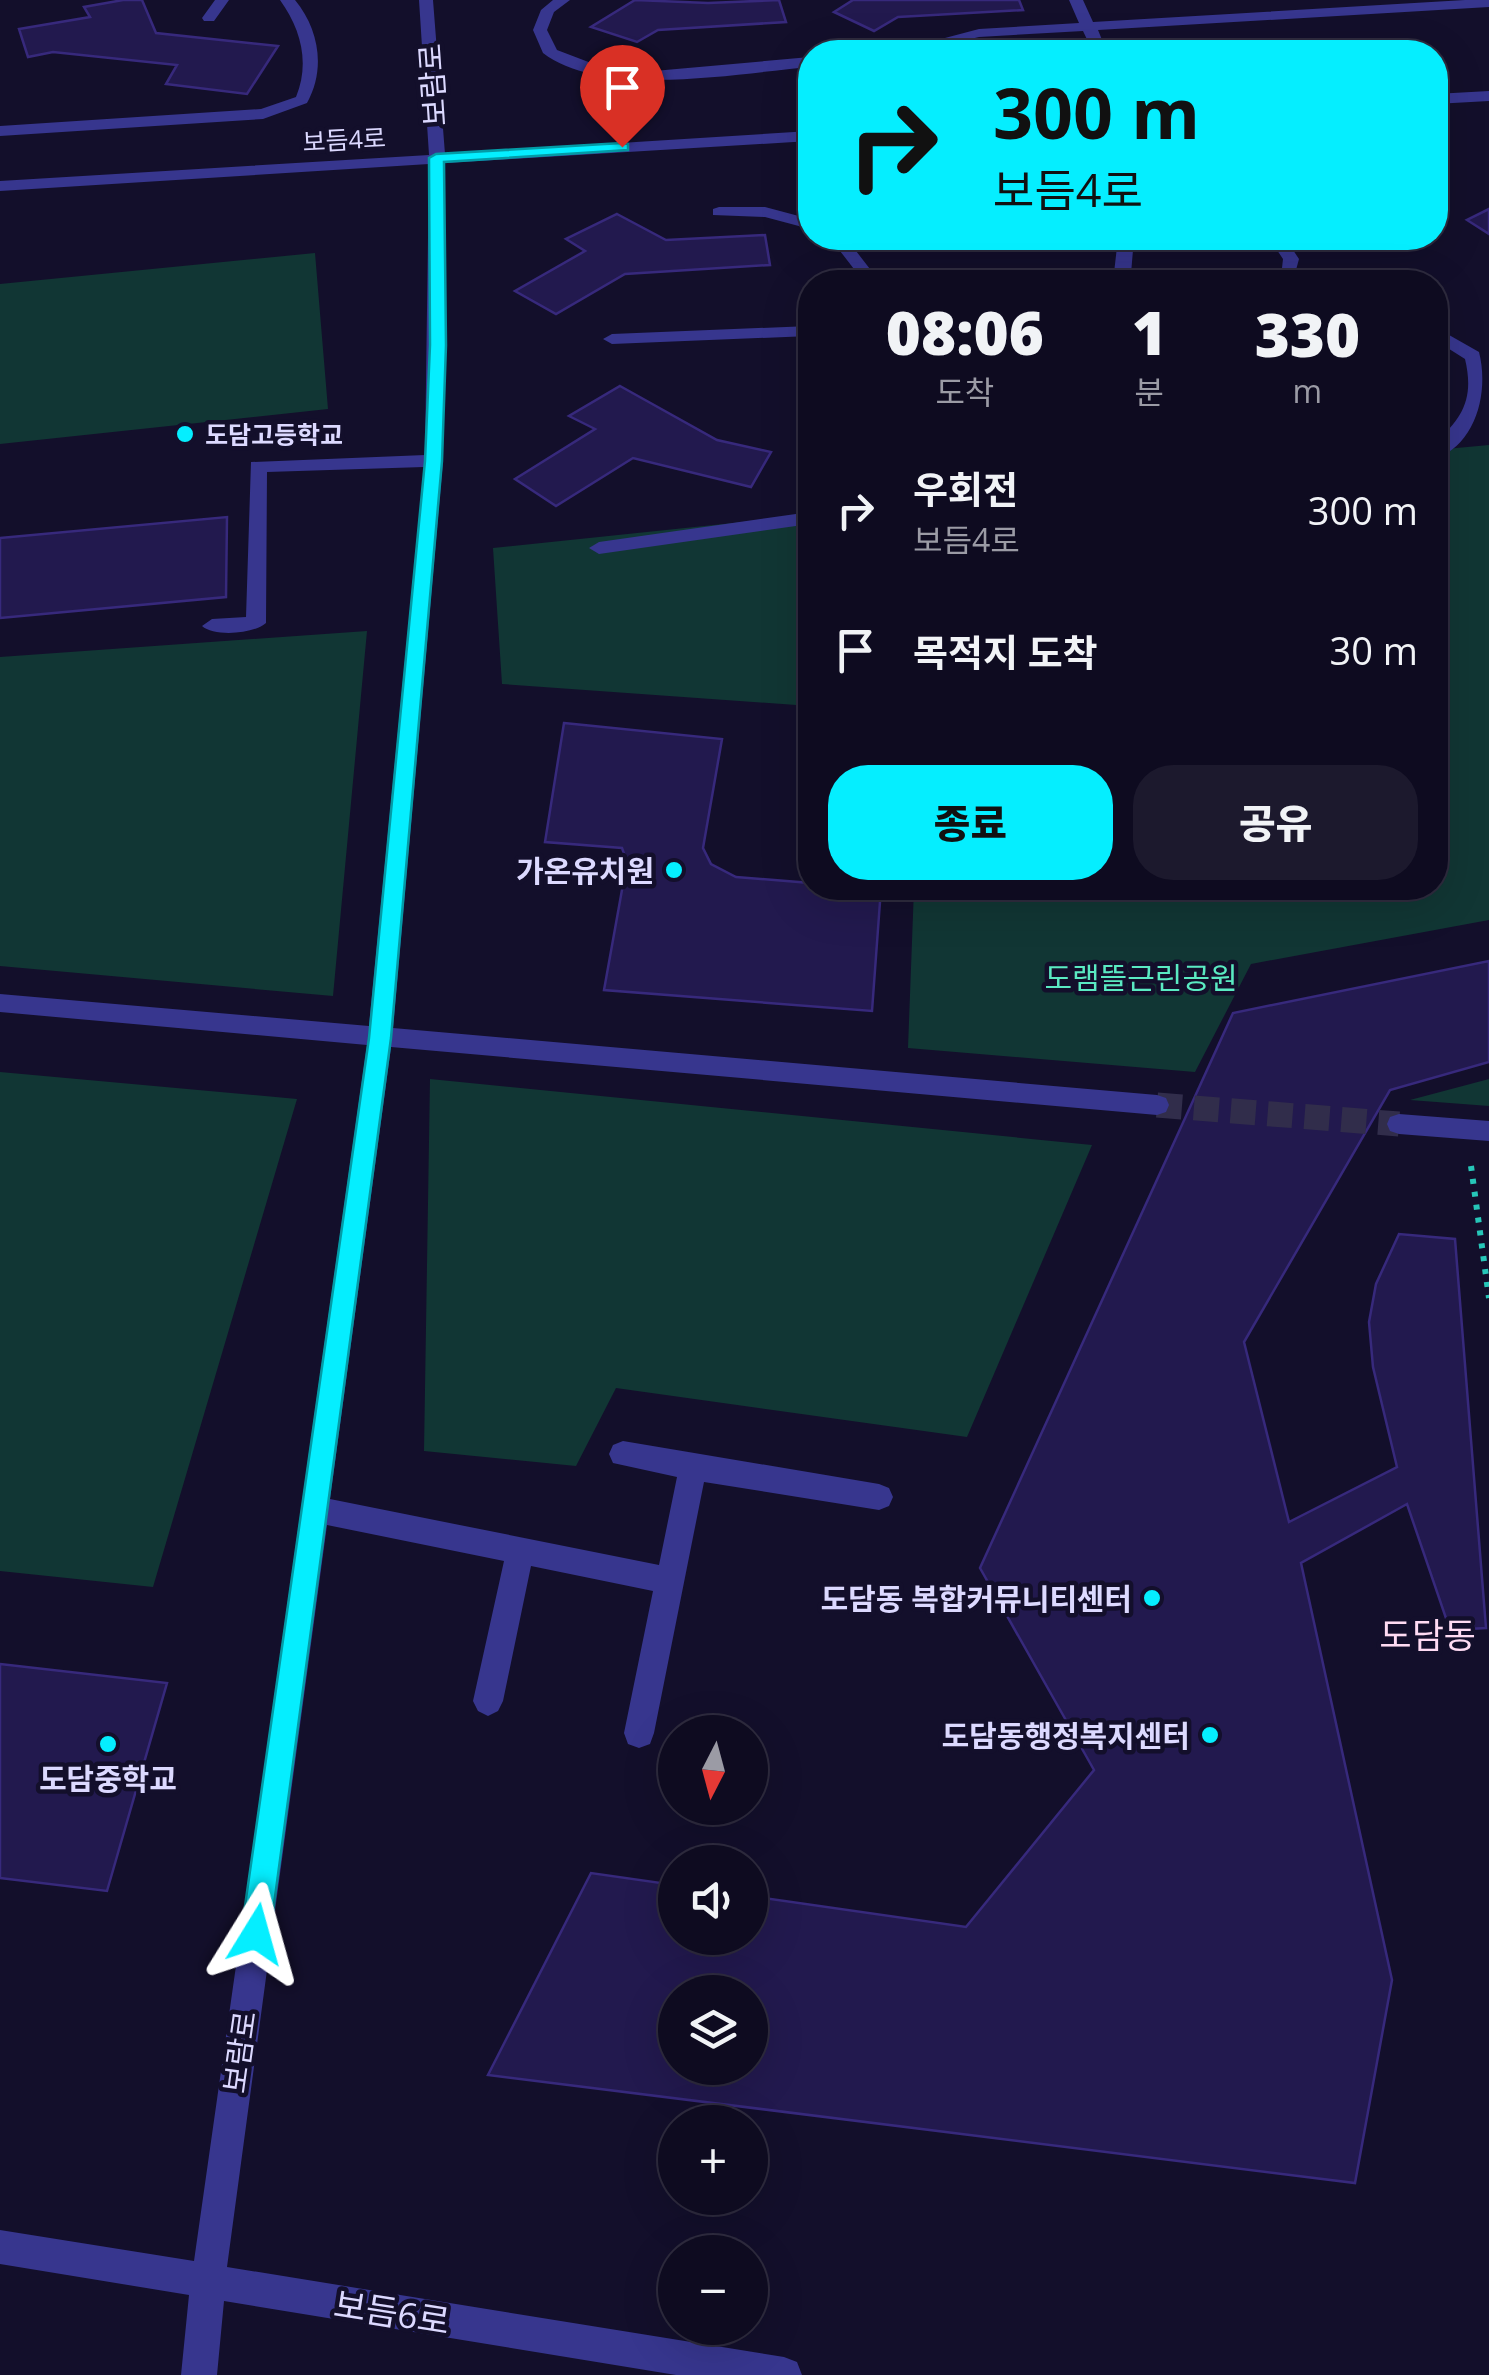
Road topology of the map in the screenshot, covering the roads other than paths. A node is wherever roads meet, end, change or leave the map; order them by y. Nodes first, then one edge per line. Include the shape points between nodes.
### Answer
1 (222, 0) edge
2 (287, 0) edge
3 (426, 0) edge
4 (563, 0) edge
5 (1076, 0) edge
6 (1489, 4) edge
7 (209, 18) dead end
8 (1087, 24) junction
9 (947, 40) edge
10 (1094, 40) edge
11 (798, 63) edge
12 (1489, 96) edge
13 (1448, 98) edge
14 (0, 132) edge
15 (798, 137) edge
16 (436, 158) junction
17 (0, 186) edge
18 (719, 212) dead end
19 (798, 221) edge
20 (847, 250) edge
21 (863, 270) edge
22 (798, 331) edge
23 (612, 339) dead end
24 (1448, 340) edge
25 (1448, 442) edge
26 (434, 461) junction
27 (798, 520) edge
28 (599, 548) dead end
29 (212, 626) dead end
30 (0, 1004) edge
31 (380, 1038) junction
32 (1158, 1104) tunnel mouth
33 (1399, 1124) tunnel mouth
34 (1478, 1130) edge
35 (623, 1454) dead end
36 (693, 1467) junction
37 (879, 1497) dead end
38 (314, 1509) junction
39 (520, 1550) junction
40 (670, 1581) junction
41 (488, 1701) dead end
42 (638, 1733) dead end
43 (0, 2248) edge
44 (208, 2282) junction
45 (199, 2375) edge
46 (784, 2375) edge

1 - 7 street
2 - 14 street via 299,12 309,53 312,81 302,100 263,114
3 - 16 street, 보람로
4 - 11 street via 548,10 540,30 551,52 597,70 654,76
5 - 8 street
6 - 8 street
8 - 9 street
8 - 10 street
12 - 13 street
15 - 16 street, 보듬4로
16 - 17 street, 보듬4로
16 - 26 street, 보람로
18 - 19 street via 765,212
20 - 21 street
22 - 23 street
24 - 25 street via 1473,356 1481,380 1471,422
26 - 29 street via 258,466 256,622
26 - 31 street, 보람로
27 - 28 street
30 - 31 street
31 - 32 street
31 - 38 street, 보람로
33 - 34 street
35 - 36 street
36 - 37 street
36 - 40 street
38 - 39 street
38 - 44 street, 보람로
39 - 40 street
39 - 41 street
40 - 42 street
43 - 44 street, 보듬6로
44 - 45 street, 보람로
44 - 46 street, 보듬6로

